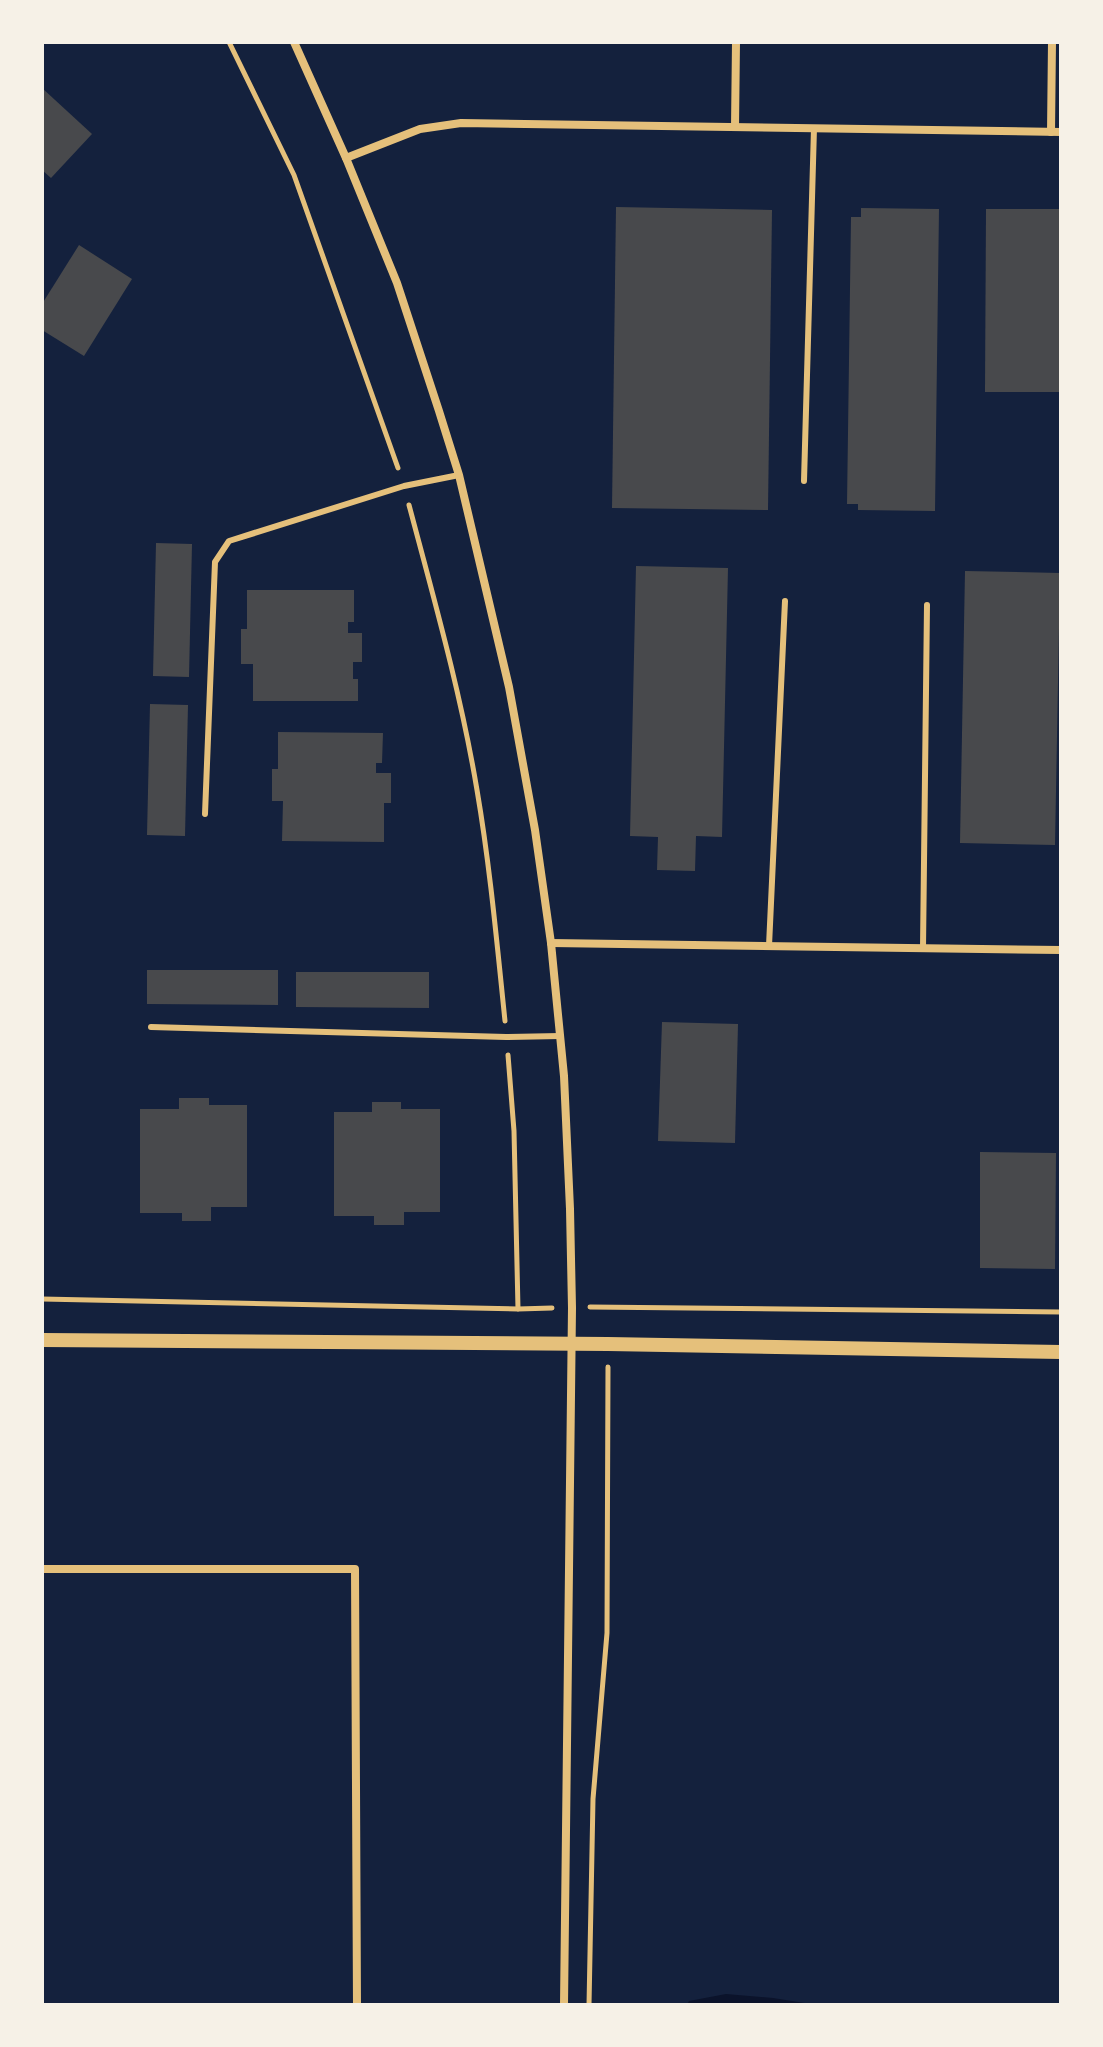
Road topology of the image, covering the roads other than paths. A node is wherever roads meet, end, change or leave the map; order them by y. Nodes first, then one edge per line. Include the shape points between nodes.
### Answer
1 (294, 42) edge
2 (736, 42) edge
3 (1052, 42) edge
4 (735, 127) junction
5 (814, 128) junction
6 (1056, 132) edge
7 (346, 158) junction
8 (459, 475) junction
9 (804, 481) dead end
10 (785, 601) dead end
11 (927, 605) dead end
12 (205, 814) dead end
13 (551, 943) junction
14 (769, 946) junction
15 (923, 948) junction
16 (1061, 950) edge
17 (151, 1027) dead end
18 (560, 1036) junction
19 (42, 1340) edge
20 (572, 1344) junction
21 (1061, 1352) edge
22 (42, 1569) edge
23 (357, 2005) edge
24 (564, 2005) edge

1 - 7 street
2 - 4 street
3 - 6 street
4 - 5 street
4 - 7 street via 461,123 420,129
5 - 6 street
5 - 9 lane
7 - 8 street via 397,283
8 - 12 lane via 404,486 229,541 215,562
8 - 13 street via 509,687
10 - 14 lane
11 - 15 lane
13 - 14 street
13 - 18 street
14 - 15 street
15 - 16 street
17 - 18 lane
18 - 20 street
19 - 20 street
20 - 21 street
20 - 24 street
22 - 23 street via 355,1569

